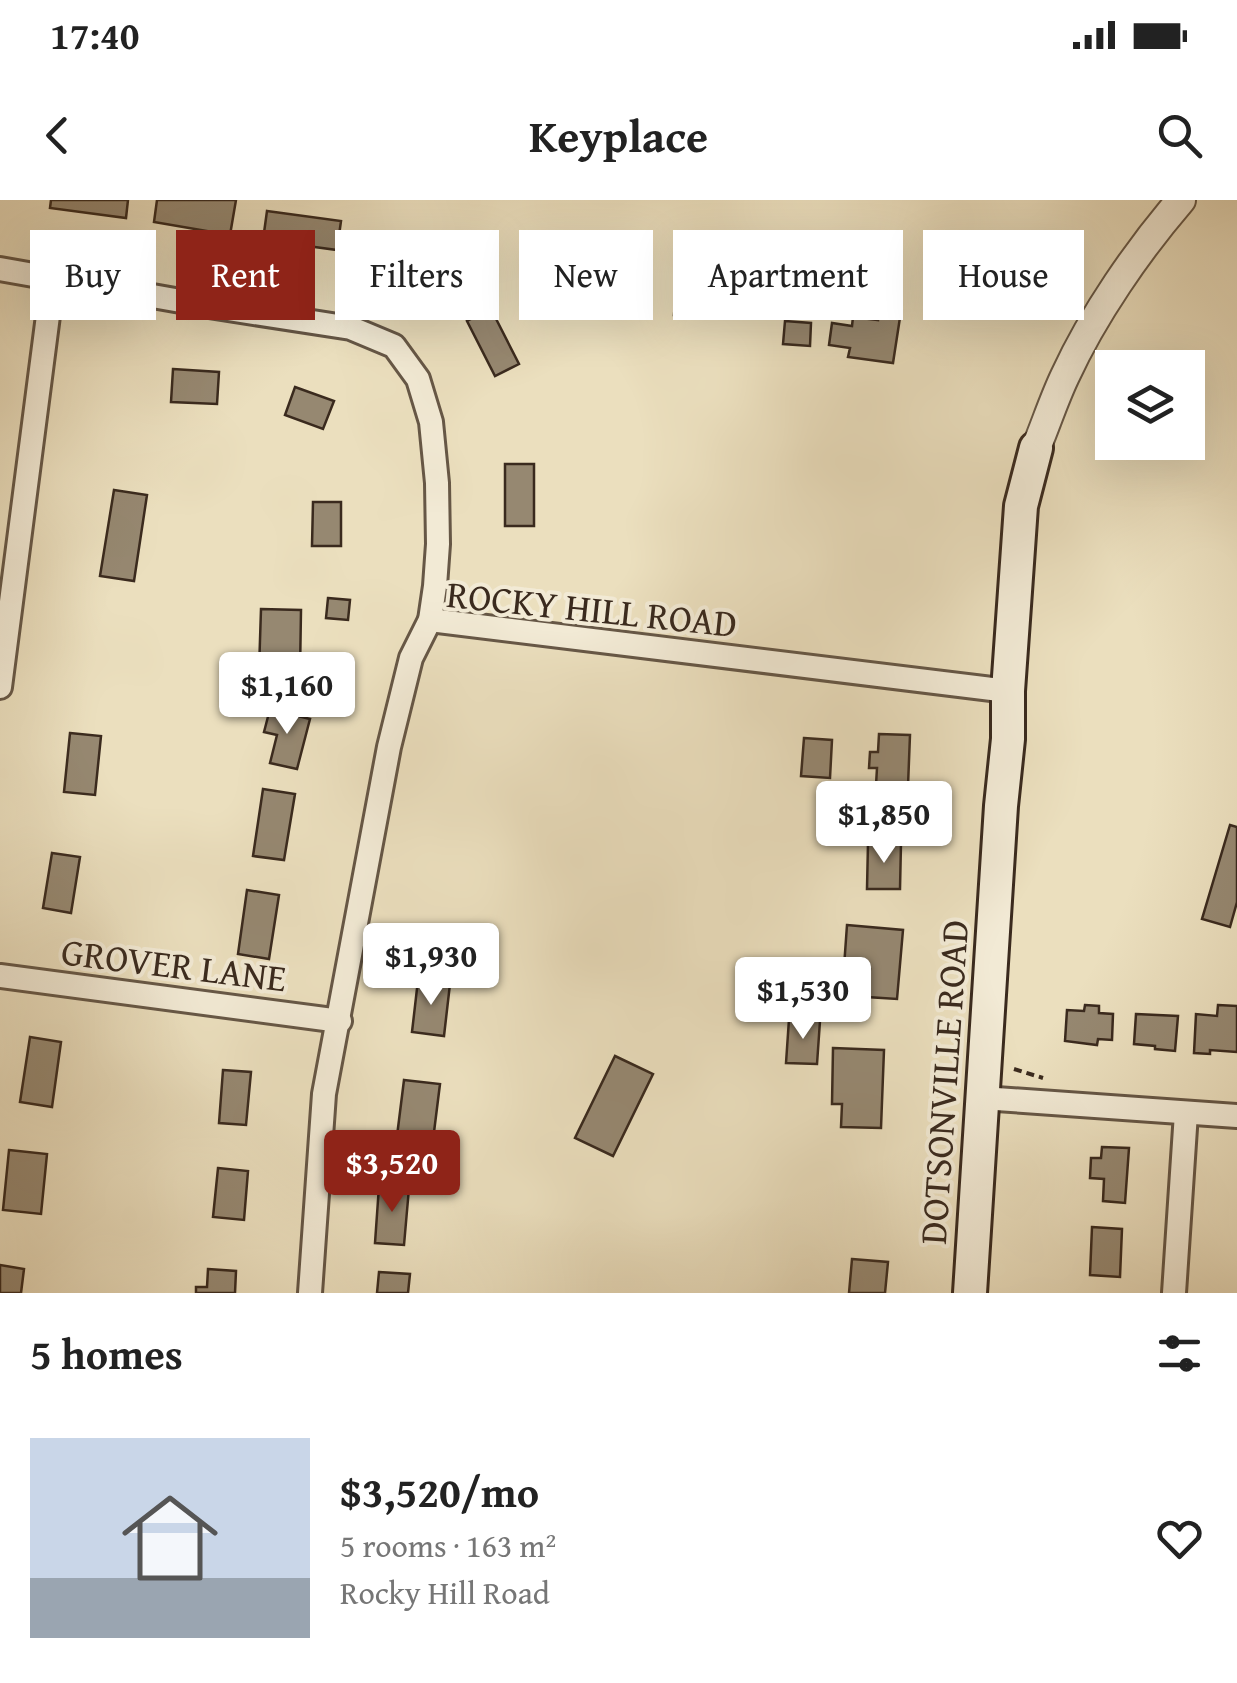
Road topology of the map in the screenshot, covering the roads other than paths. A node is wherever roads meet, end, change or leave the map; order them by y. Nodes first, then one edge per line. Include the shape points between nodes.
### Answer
1 (1181, 200) edge
2 (0, 269) edge
3 (30, 274) edge
4 (156, 296) edge
5 (48, 320) edge
6 (1036, 448) joint
7 (430, 620) junction
8 (0, 688) edge
9 (1008, 691) junction
10 (0, 976) edge
11 (340, 1020) junction
12 (982, 1098) junction
13 (1186, 1112) junction
14 (1237, 1116) edge
15 (310, 1293) edge
16 (970, 1293) edge
17 (1174, 1293) edge

1 - 6 street, DOTSONVILLE ROAD via 1101,312
2 - 3 street
4 - 7 street via 351,328 394,346 418,378 432,422 438,544
5 - 8 street
6 - 9 main road, DOTSONVILLE ROAD via 1021,506
7 - 9 street, ROCKY HILL ROAD
7 - 11 street, ROCKY HILL ROAD via 411,658 389,747
9 - 12 main road, DOTSONVILLE ROAD
10 - 11 street, GROVER LANE
11 - 15 street, ROCKY HILL ROAD via 324,1094
12 - 13 street
12 - 16 main road, DOTSONVILLE ROAD
13 - 14 street
13 - 17 street

